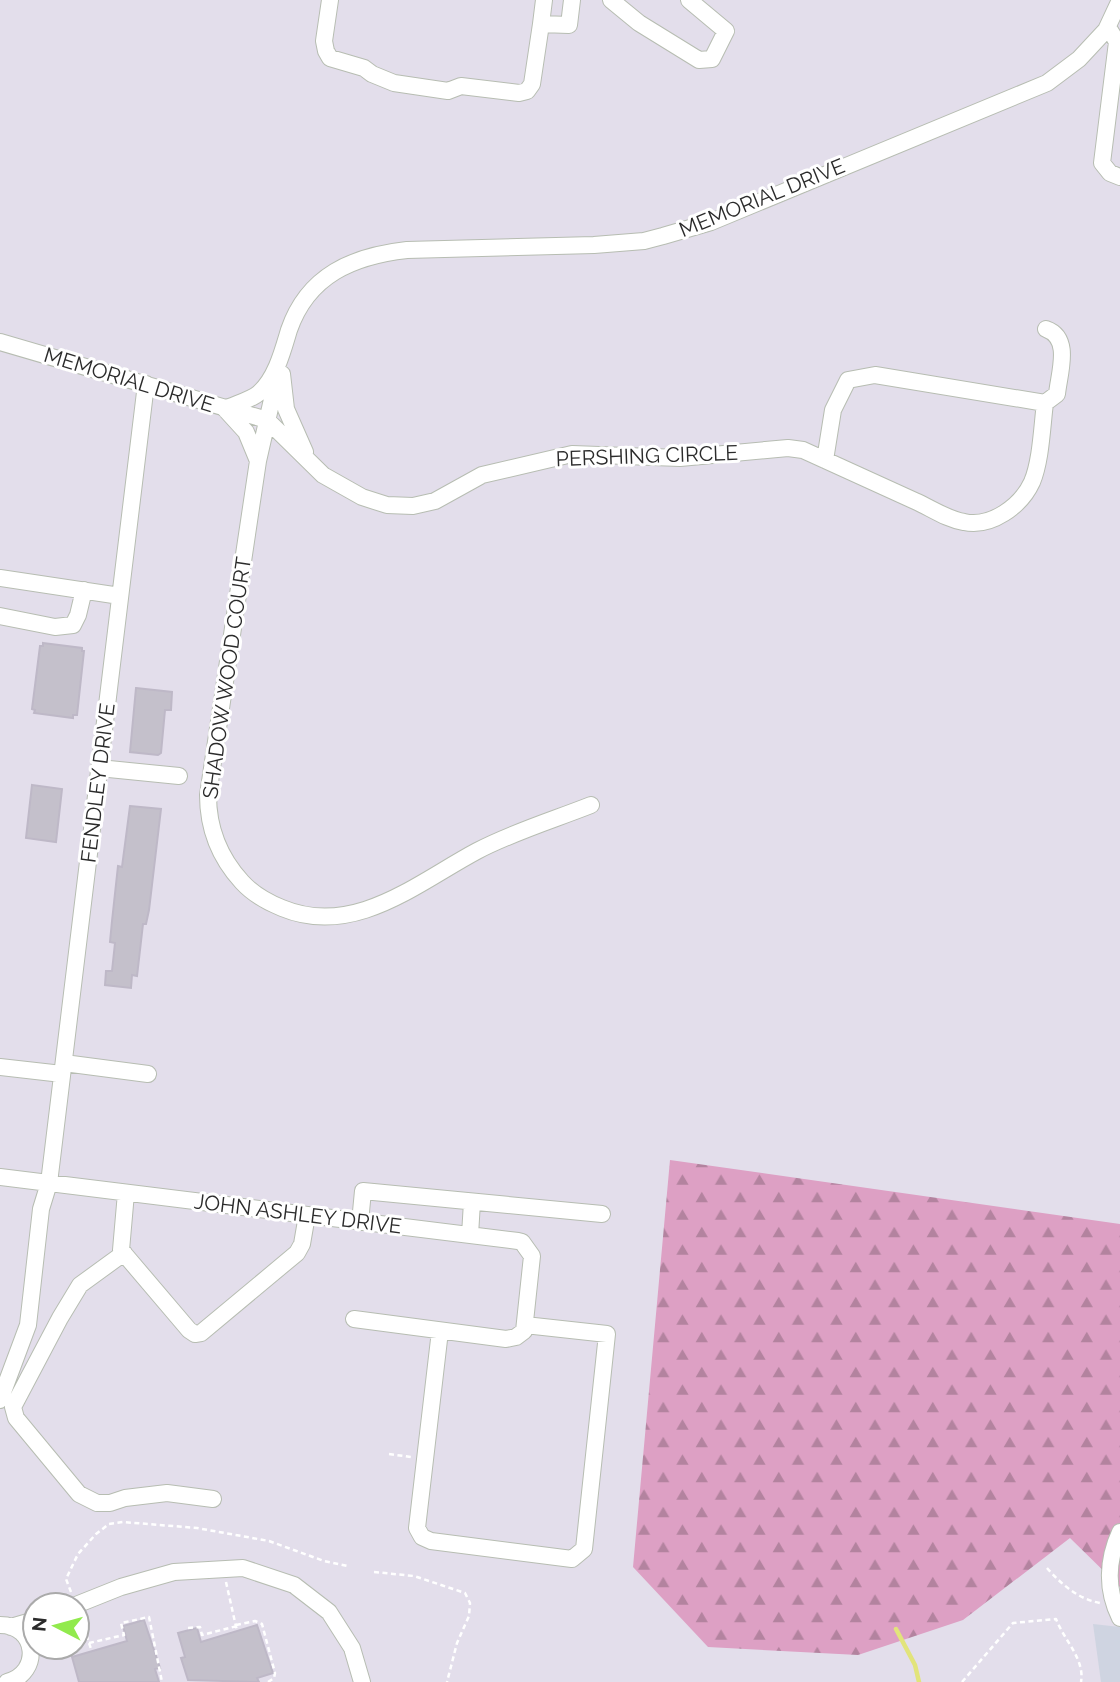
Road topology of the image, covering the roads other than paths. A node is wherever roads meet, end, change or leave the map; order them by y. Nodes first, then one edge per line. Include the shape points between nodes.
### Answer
1 (330, 0) edge
2 (544, 0) edge
3 (572, 0) edge
4 (611, 0) edge
5 (689, 0) edge
6 (1120, 0) edge
7 (541, 24) junction
8 (1108, 27) junction
9 (1120, 177) edge
10 (1046, 329) dead end
11 (0, 342) edge
12 (281, 361) junction
13 (146, 384) junction
14 (1045, 403) junction
15 (225, 409) junction
16 (267, 420) junction
17 (825, 460) junction
18 (258, 461) junction
19 (315, 467) junction
20 (0, 578) edge
21 (84, 590) junction
22 (120, 596) junction
23 (0, 616) edge
24 (99, 768) junction
25 (179, 776) dead end
26 (591, 805) dead end
27 (0, 1067) edge
28 (63, 1069) junction
29 (148, 1074) dead end
30 (0, 1177) edge
31 (49, 1183) junction
32 (126, 1193) junction
33 (472, 1202) junction
34 (601, 1214) dead end
35 (307, 1215) junction
36 (360, 1222) junction
37 (470, 1235) junction
38 (124, 1253) junction
39 (354, 1319) dead end
40 (526, 1319) junction
41 (440, 1331) junction
42 (0, 1400) edge
43 (213, 1499) dead end
44 (1120, 1532) edge
45 (91, 1601) edge
46 (1117, 1612) edge
47 (29, 1675) edge
48 (7, 1682) edge
49 (362, 1682) edge

1 - 7 street via 324,41 330,58 394,83 448,91 461,86 527,91
2 - 7 street
3 - 7 street via 569,24
4 - 5 street via 699,60 712,59 726,31
6 - 8 street, MEMORIAL DRIVE
8 - 9 street via 1117,41 1102,163
8 - 12 street, MEMORIAL DRIVE via 1079,59 1047,83 711,222 644,241 407,250 357,259 317,285 301,306
10 - 14 street, PERSHING CIRCLE via 1063,345 1057,394
11 - 13 street, MEMORIAL DRIVE
12 - 15 street, MEMORIAL DRIVE via 259,393
12 - 16 street
12 - 19 street, MEMORIAL DRIVE via 286,409
13 - 15 street, MEMORIAL DRIVE
13 - 22 street, FENDLEY DRIVE
14 - 17 street via 875,375 848,380 833,410
14 - 17 street, PERSHING CIRCLE via 1034,479 1025,496 1007,512 986,521 963,522 936,512
15 - 16 street, PERSHING CIRCLE
15 - 18 street via 246,432
16 - 18 street, SHADOW WOOD COURT
16 - 19 street, PERSHING CIRCLE
17 - 19 street, PERSHING CIRCLE via 788,448 680,458 572,454 482,475 435,501 413,506 387,505 362,497
18 - 26 street, SHADOW WOOD COURT via 208,796 216,842 233,873 271,903 309,917 351,915 394,899 502,839
20 - 21 street
21 - 22 street
21 - 23 street via 73,625 55,627
22 - 24 street, FENDLEY DRIVE
24 - 25 street
24 - 28 street, FENDLEY DRIVE
27 - 28 street
28 - 29 street
28 - 31 street, FENDLEY DRIVE
30 - 31 street, JOHN ASHLEY DRIVE
31 - 32 street, JOHN ASHLEY DRIVE
31 - 42 street, FENDLEY DRIVE via 41,1209 27,1325
32 - 35 street, JOHN ASHLEY DRIVE
32 - 38 street
33 - 34 street
33 - 36 street via 363,1191
33 - 37 street
35 - 36 street, JOHN ASHLEY DRIVE
35 - 38 street via 298,1253 201,1333 189,1330
36 - 37 street, JOHN ASHLEY DRIVE
37 - 40 street, JOHN ASHLEY DRIVE via 518,1241 530,1251 533,1263
38 - 43 street via 80,1285 13,1407 16,1418 89,1500 110,1503 167,1493
39 - 41 street
40 - 41 street via 524,1331 506,1339
40 - 41 street via 607,1334 584,1549 572,1559 431,1541 416,1528
44 - 46 street via 1109,1582
45 - 49 street via 174,1572 243,1568 294,1585 329,1612 352,1648
47 - 48 street

